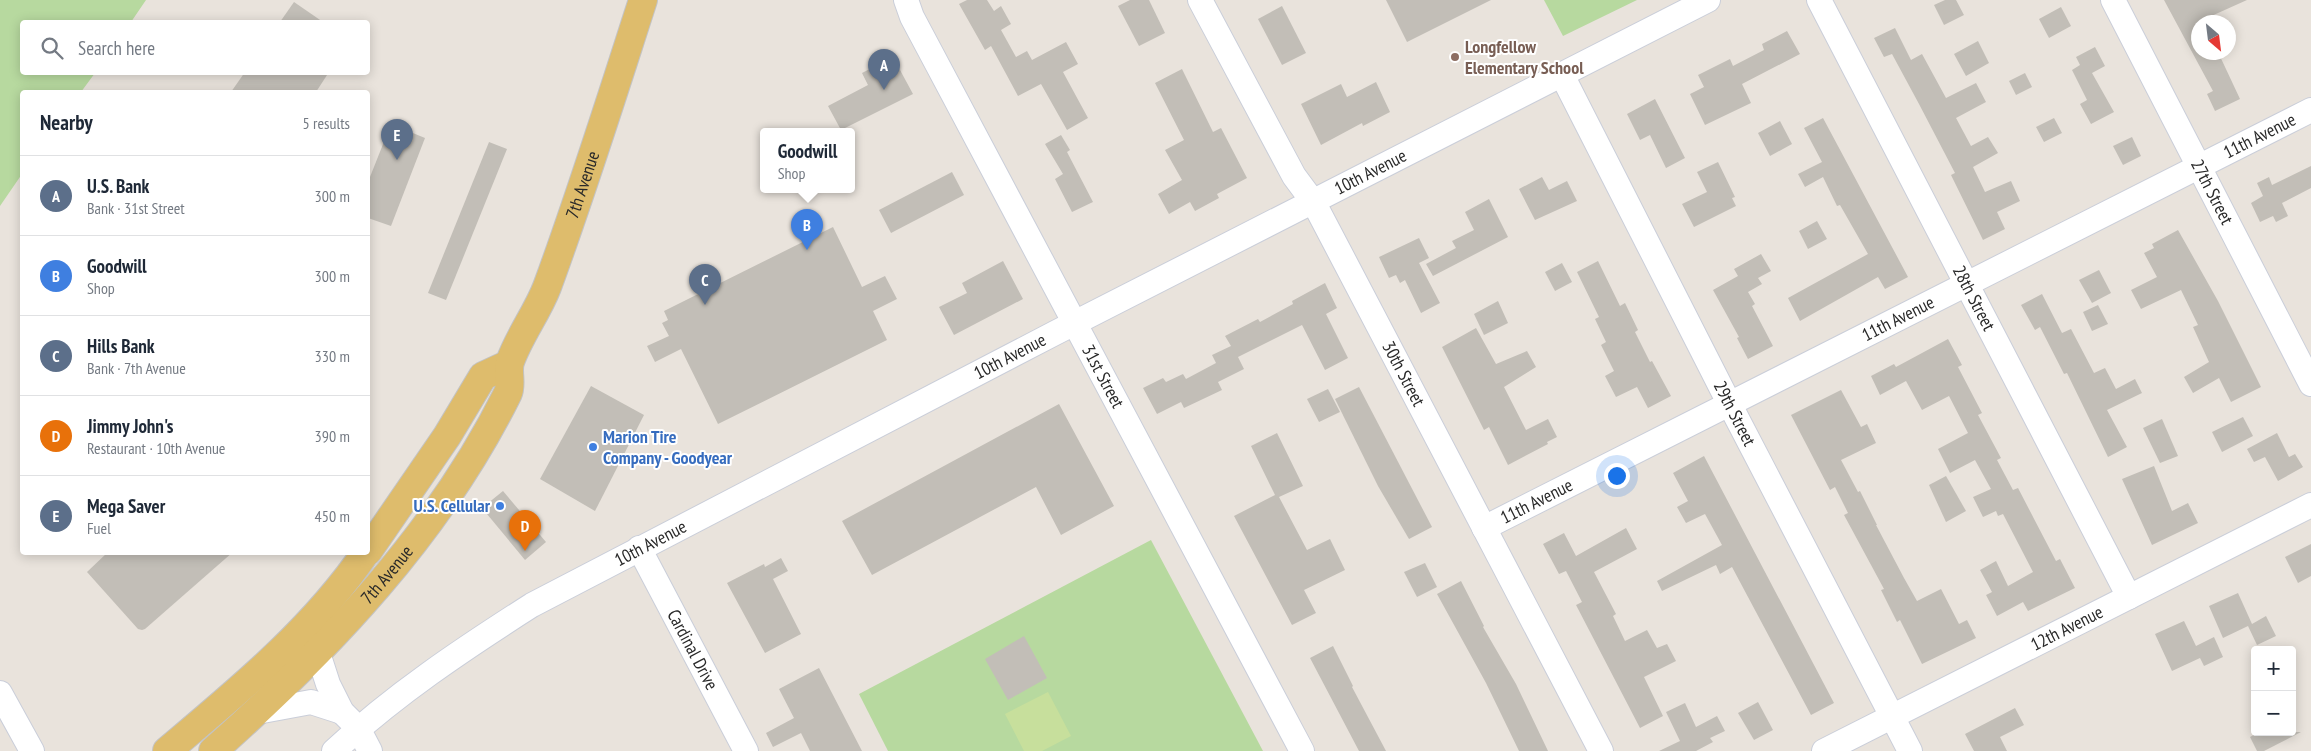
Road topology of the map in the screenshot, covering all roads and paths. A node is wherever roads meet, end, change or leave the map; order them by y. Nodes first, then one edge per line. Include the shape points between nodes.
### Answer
1 (643, 0) edge
2 (906, 0) edge
3 (1200, 0) edge
4 (1708, 0) edge
5 (1818, 0) edge
6 (2113, 0) edge
7 (1562, 75) junction
8 (2311, 110) edge
9 (2198, 166) junction
10 (1314, 203) junction
11 (1965, 284) junction
12 (1074, 323) junction
13 (509, 364) junction
14 (2311, 384) edge
15 (1729, 404) junction
16 (2311, 505) edge
17 (1484, 528) junction
18 (370, 548) edge
19 (639, 548) junction
20 (364, 555) edge
21 (2128, 597) junction
22 (318, 653) junction
23 (0, 693) edge
24 (257, 712) junction
25 (342, 712) junction
26 (1892, 717) junction
27 (358, 728) junction
28 (32, 751) edge
29 (167, 751) edge
30 (213, 751) edge
31 (334, 751) edge
32 (370, 751) edge
33 (746, 751) edge
34 (1302, 751) edge
35 (1600, 751) edge
36 (1824, 751) edge
37 (1910, 751) edge

1 - 13 main road, 7th Avenue via 546,291
2 - 12 street, 31st Street
3 - 10 street, 30th Street via 1294,176
4 - 7 street, 10th Avenue
5 - 11 street, 28th Street
6 - 9 street, 27th Street
7 - 10 street, 10th Avenue
7 - 15 street, 29th Street
8 - 9 street, 11th Avenue
9 - 11 street, 11th Avenue
9 - 14 street, 27th Street
10 - 12 street, 10th Avenue
10 - 17 street, 30th Street
11 - 15 street, 11th Avenue
11 - 21 street, 28th Street
12 - 19 street, 10th Avenue
12 - 34 street, 31st Street via 1246,640
13 - 18 main road, 7th Avenue via 483,376 447,436
13 - 22 main road, 7th Avenue via 509,390 463,473 422,531
15 - 17 street, 11th Avenue
15 - 26 street, 29th Street
16 - 21 street, 12th Avenue
17 - 35 street, 30th Street
19 - 27 street, 10th Avenue via 532,605 479,639
19 - 33 street, Cardinal Drive
20 - 29 main road, 7th Avenue via 312,618 249,681
21 - 26 street, 12th Avenue
22 - 24 main road, 7th Avenue
22 - 25 street
23 - 28 street
24 - 25 street via 311,702
24 - 30 main road, 7th Avenue
25 - 27 street
26 - 36 street, 12th Avenue
26 - 37 street, 29th Street
27 - 31 street, 10th Avenue
27 - 32 street

